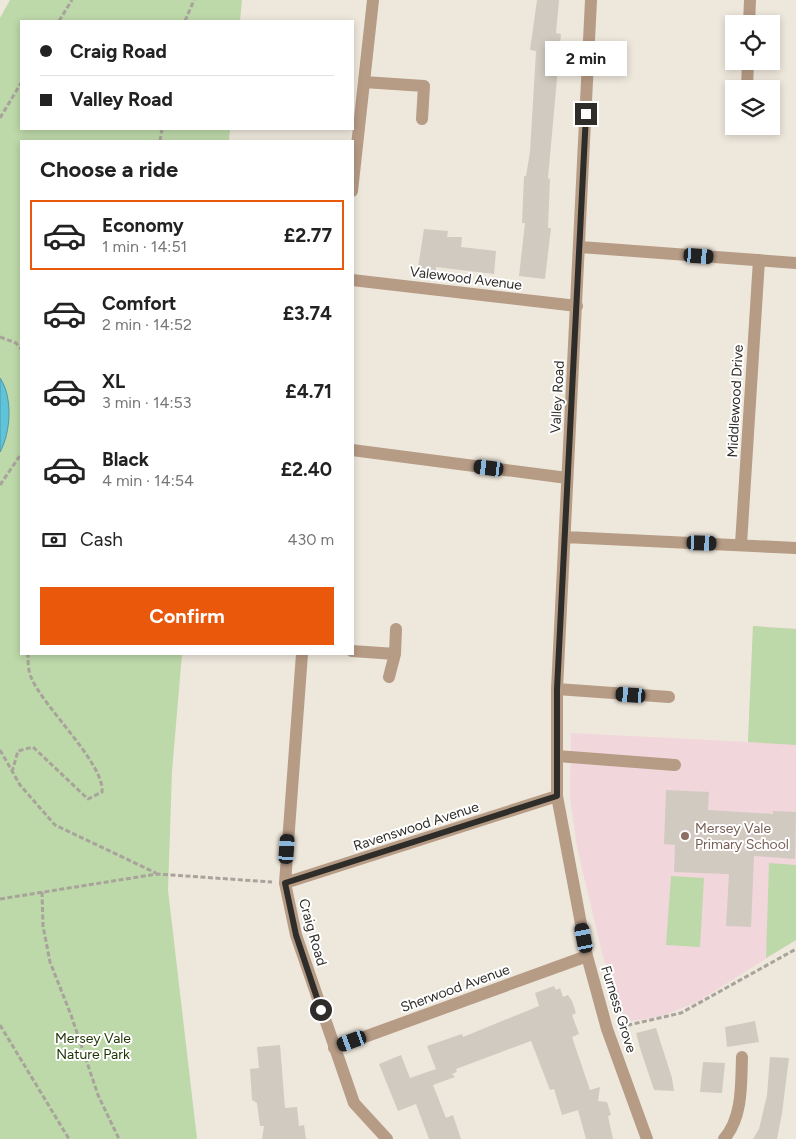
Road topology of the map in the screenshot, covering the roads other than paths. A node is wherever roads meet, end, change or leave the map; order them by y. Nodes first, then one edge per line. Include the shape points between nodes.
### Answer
1 (373, 0) edge
2 (591, 0) edge
3 (750, 0) edge
4 (749, 15) edge
5 (364, 82) junction
6 (422, 119) dead end
7 (354, 173) edge
8 (580, 247) junction
9 (759, 260) junction
10 (796, 262) edge
11 (354, 280) edge
12 (577, 306) junction
13 (354, 450) edge
14 (567, 478) junction
15 (565, 538) junction
16 (742, 544) junction
17 (796, 548) edge
18 (396, 629) dead end
19 (354, 651) edge
20 (395, 654) junction
21 (302, 655) edge
22 (389, 677) dead end
23 (557, 689) junction
24 (669, 697) dead end
25 (557, 756) junction
26 (675, 764) dead end
27 (557, 796) junction
28 (285, 883) junction
29 (587, 956) junction
30 (334, 1048) junction
31 (742, 1057) dead end
32 (387, 1139) edge
33 (647, 1139) edge
34 (724, 1139) edge

1 - 5 street
2 - 8 street, Valley Road
3 - 4 street
5 - 6 street via 424,86
5 - 7 street
8 - 9 street
8 - 12 street, Valley Road
9 - 10 street
9 - 16 street, Middlewood Drive
11 - 12 street, Valewood Avenue
12 - 14 street, Valley Road
13 - 14 street
14 - 15 street, Valley Road
15 - 16 street
15 - 23 street, Valley Road
16 - 17 street
18 - 20 street
19 - 20 street
20 - 22 street
21 - 28 street, Craig Road
23 - 24 street
23 - 25 street, Valley Road
25 - 26 street
25 - 27 street, Valley Road
27 - 28 street, Ravenswood Avenue
27 - 29 street, Furness Grove
28 - 30 street, Craig Road via 296,935
29 - 30 street, Sherwood Avenue
29 - 33 street, Furness Grove via 608,1029
30 - 32 street, Craig Road via 354,1103
31 - 34 street via 741,1100 730,1133

